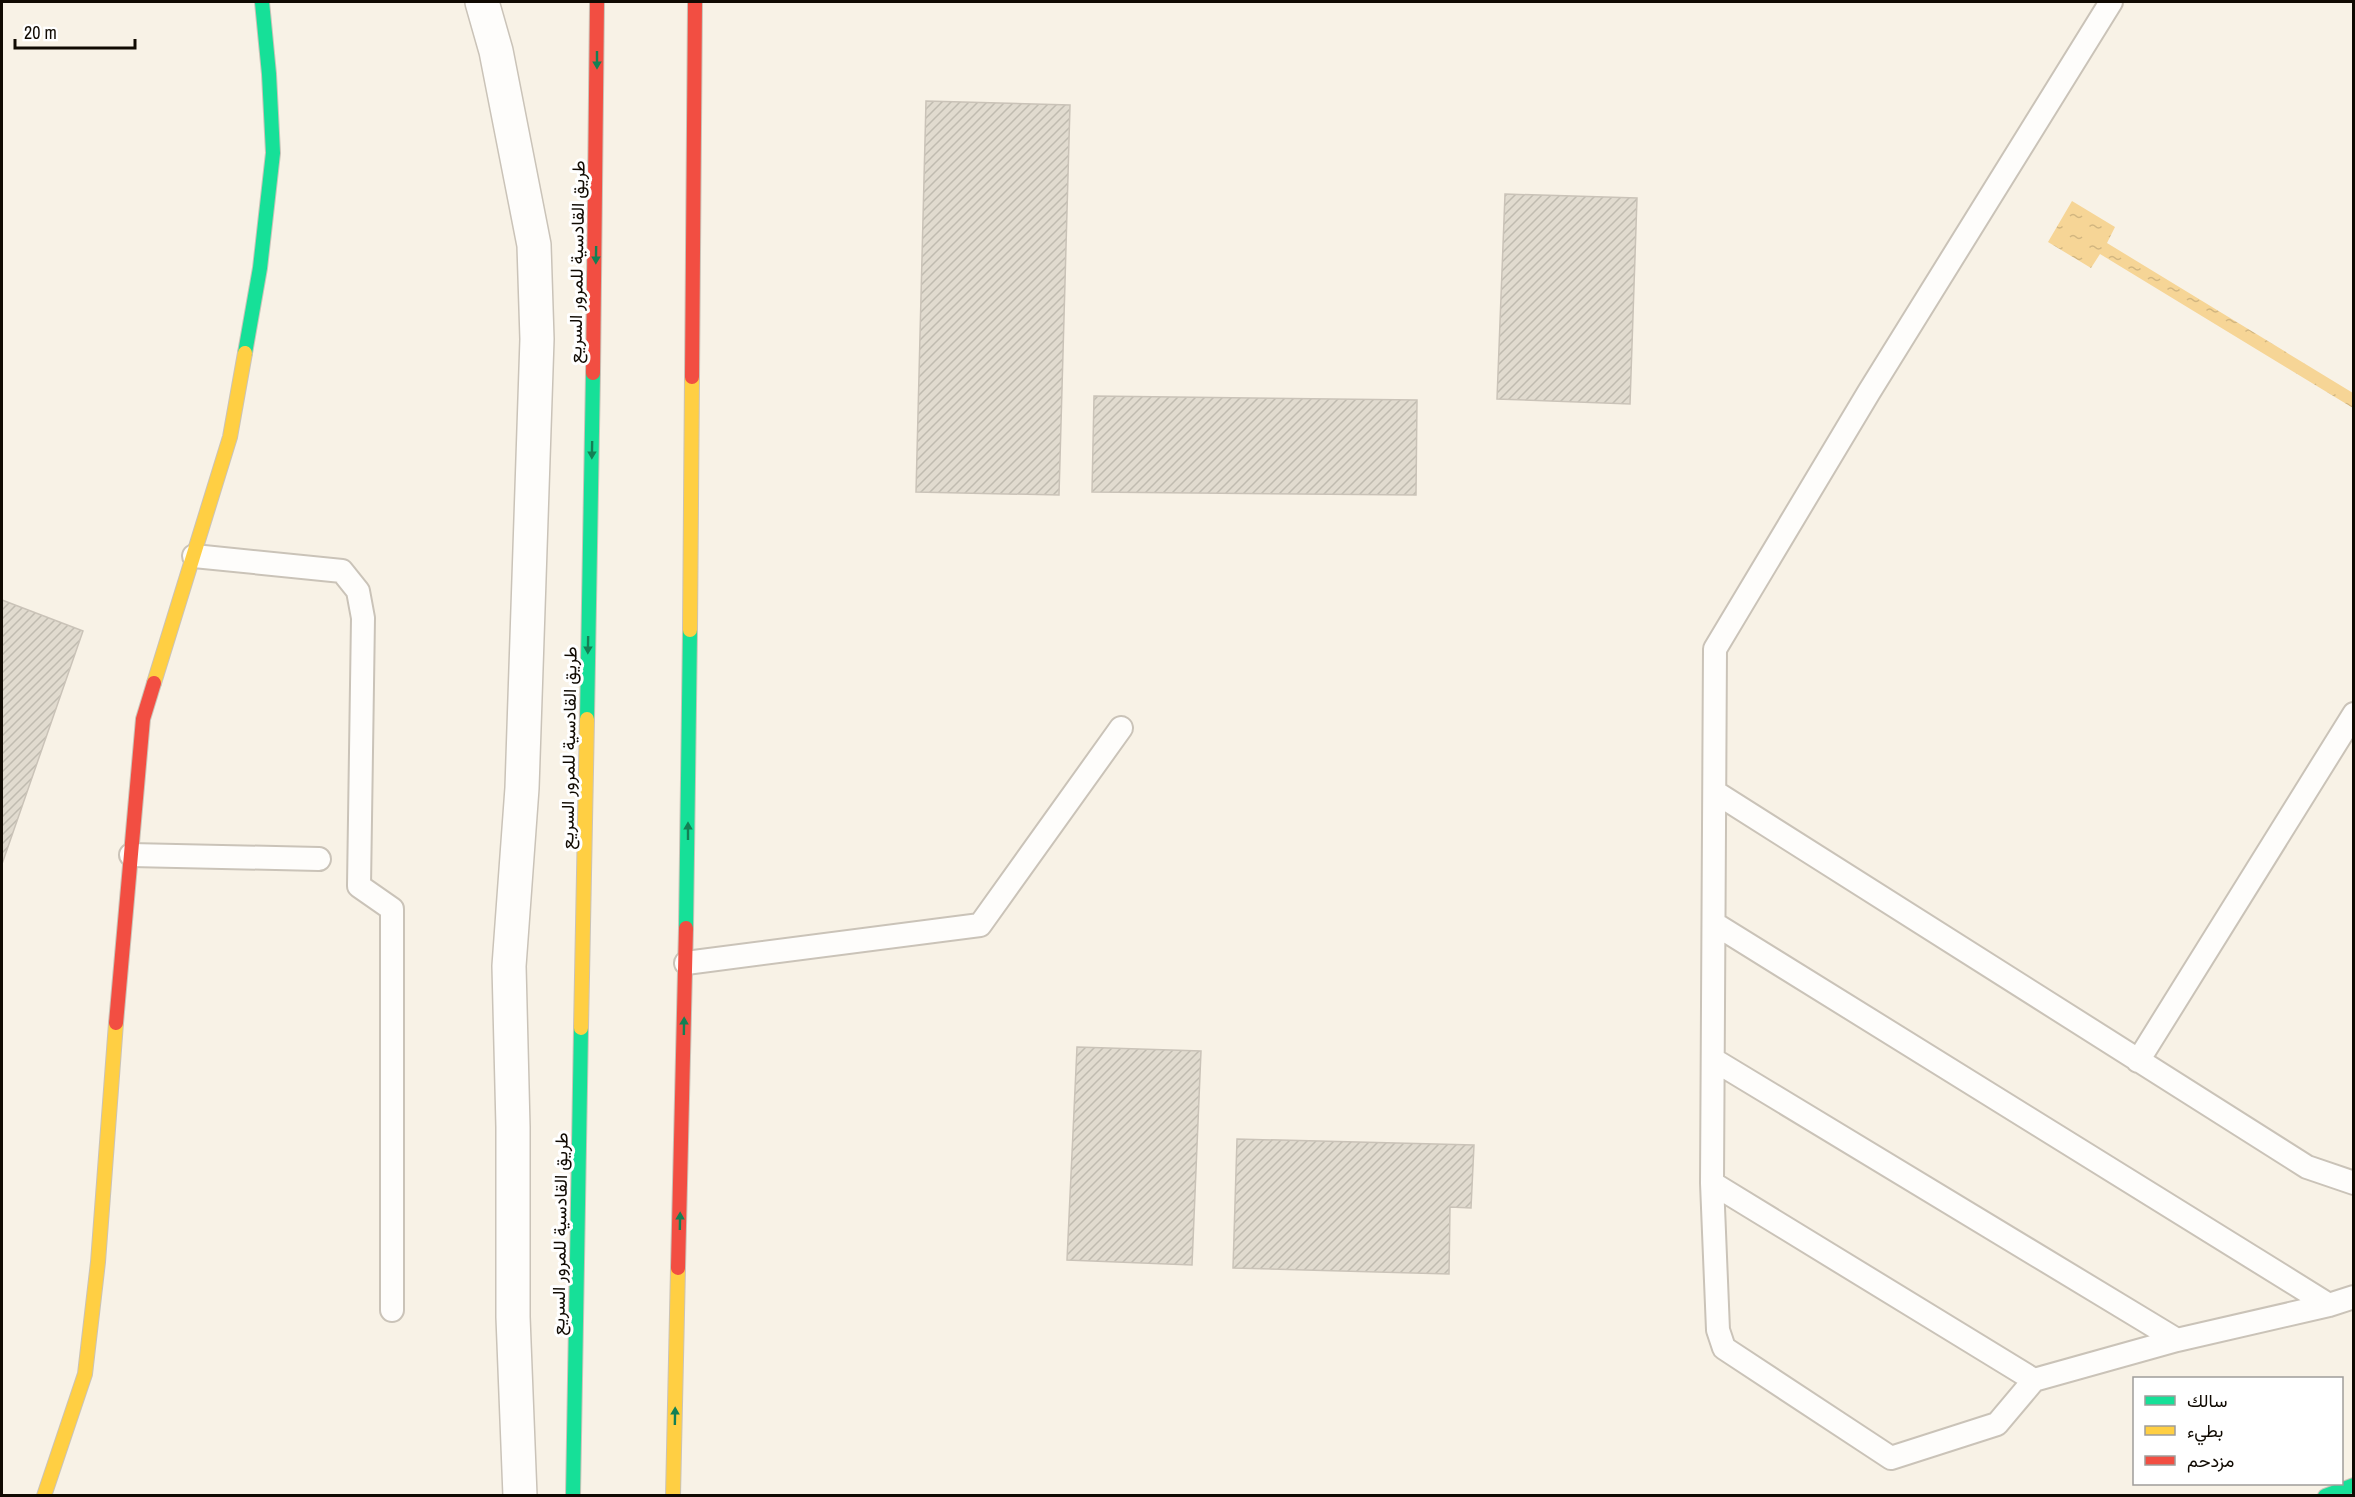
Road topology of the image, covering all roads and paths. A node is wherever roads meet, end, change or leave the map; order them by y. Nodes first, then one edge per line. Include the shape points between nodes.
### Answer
1 (262, 2) edge
2 (482, 2) edge
3 (597, 2) edge
4 (695, 2) edge
5 (2111, 2) edge
6 (194, 556) junction
7 (2354, 714) edge
8 (1121, 728) dead end
9 (1715, 792) junction
10 (131, 855) junction
11 (319, 859) dead end
12 (1714, 924) junction
13 (686, 963) junction
14 (1714, 1060) junction
15 (2138, 1061) junction
16 (1712, 1183) junction
17 (2354, 1183) edge
18 (2354, 1297) edge
19 (2329, 1305) junction
20 (392, 1310) dead end
21 (2177, 1340) junction
22 (2034, 1380) junction
23 (675, 1440) junction
24 (686, 1485) dead end
25 (2354, 1485) edge
26 (44, 1496) edge
27 (520, 1496) edge
28 (573, 1496) edge
29 (673, 1496) edge
30 (2325, 1496) edge

1 - 6 main road via 273,153 260,268 230,437
2 - 27 street via 496,51 534,245 537,339 522,788 509,966 513,1305
3 -> 28 main road, طريق القادسية للمرور السريع
13 -> 4 main road
5 - 9 lane via 1715,649
6 - 10 main road via 143,719
6 - 20 lane via 342,571 358,591 363,618 359,886 392,909
7 - 15 lane
8 - 13 lane via 980,925
9 - 12 lane
9 - 15 lane
10 - 11 lane
10 - 26 main road via 98,1262 85,1374
12 - 14 lane
12 - 19 lane
23 -> 13 main road
14 - 16 lane
14 - 21 lane
15 - 17 lane via 2307,1167
16 - 22 lane
16 - 22 lane via 1718,1330 1724,1348 1892,1458 1997,1424
18 - 19 lane
19 - 21 lane
21 - 22 lane
23 - 24 main road
23 - 29 main road
25 - 30 main road

